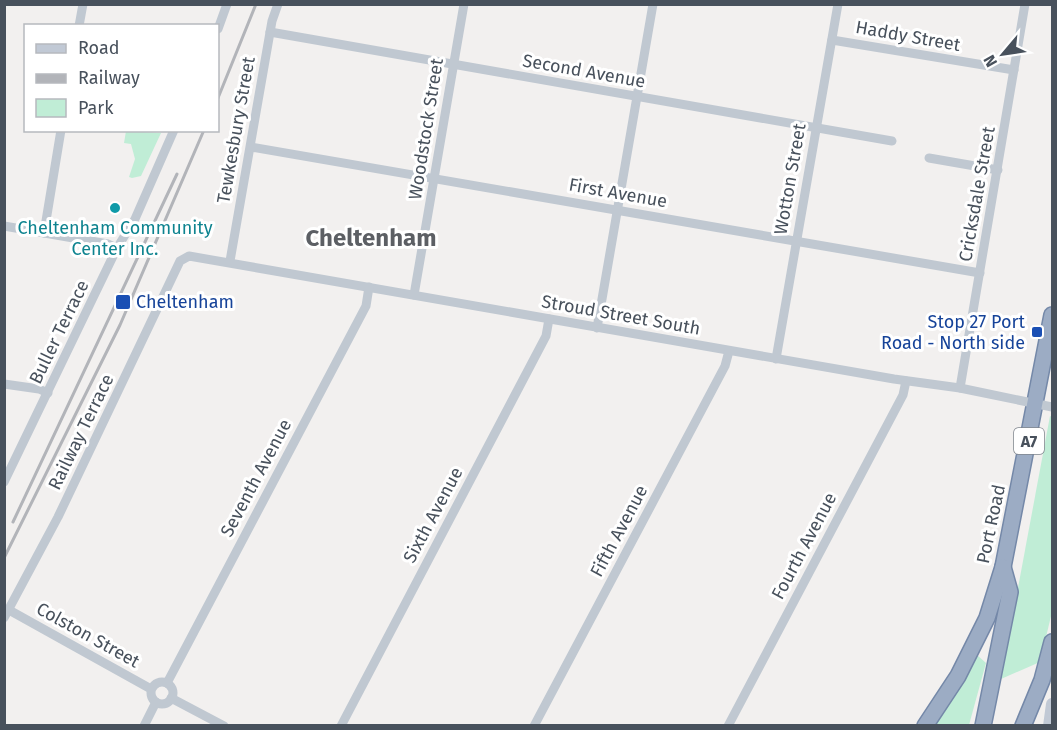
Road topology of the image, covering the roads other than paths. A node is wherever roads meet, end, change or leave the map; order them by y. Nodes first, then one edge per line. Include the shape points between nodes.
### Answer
1 (83, 4) edge
2 (227, 4) edge
3 (278, 4) edge
4 (464, 4) edge
5 (653, 4) edge
6 (838, 4) edge
7 (1025, 4) edge
8 (79, 24) edge
9 (219, 25) edge
10 (270, 32) junction
11 (832, 40) junction
12 (453, 65) junction
13 (1014, 70) junction
14 (636, 97) junction
15 (816, 127) junction
16 (61, 132) edge
17 (173, 132) edge
18 (892, 141) dead end
19 (251, 147) junction
20 (929, 158) dead end
21 (998, 170) junction
22 (435, 179) junction
23 (617, 208) junction
24 (4, 226) edge
25 (44, 233) junction
26 (796, 242) junction
27 (117, 248) junction
28 (184, 258) joint
29 (230, 261) junction
30 (980, 273) junction
31 (369, 287) junction
32 (414, 295) junction
33 (1053, 315) edge
34 (549, 319) junction
35 (597, 328) junction
36 (729, 351) junction
37 (776, 359) junction
38 (906, 381) junction
39 (4, 384) edge
40 (960, 388) junction
41 (48, 393) junction
42 (1037, 405) junction
43 (1053, 407) edge
44 (4, 482) edge
45 (1003, 567) junction
46 (7, 614) edge
47 (1053, 642) edge
48 (167, 683) junction
49 (151, 689) junction
50 (171, 698) junction
51 (156, 702) junction
52 (1053, 704) edge
53 (144, 726) edge
54 (224, 726) edge
55 (341, 726) edge
56 (534, 726) edge
57 (728, 726) edge
58 (925, 726) edge
59 (983, 726) edge
60 (1023, 726) edge
61 (1049, 726) edge

1 - 8 street
2 - 9 street
3 - 10 street, Tewkesbury Street
4 - 12 street, Woodstock Street
5 - 14 street
6 - 11 street, Wotton Street
7 - 13 street, Cricksdale Street
10 - 12 street, Second Avenue
10 - 19 street, Tewkesbury Street
11 - 13 street, Haddy Street
11 - 15 street, Wotton Street
12 - 14 street, Second Avenue
12 - 22 street, Woodstock Street
13 - 21 street, Cricksdale Street
14 - 15 street, Second Avenue
14 - 23 street
15 - 18 street, Second Avenue
15 - 26 street, Wotton Street
16 - 25 street
17 - 27 street, Buller Terrace via 135,219
19 - 22 street, First Avenue
19 - 29 street, Tewkesbury Street
20 - 21 street
21 - 30 street, Cricksdale Street
22 - 23 street, First Avenue
22 - 32 street, Woodstock Street
23 - 26 street, First Avenue
23 - 35 street
24 - 25 street
25 - 27 street
26 - 30 street, First Avenue
26 - 37 street, Wotton Street
27 - 41 street, Buller Terrace
28 - 29 street, Stroud Street South
28 - 46 street, Railway Terrace
29 - 31 street, Stroud Street South
30 - 40 street, Cricksdale Street
31 - 32 street, Stroud Street South
31 - 48 street, Seventh Avenue via 366,306
32 - 34 street, Stroud Street South
33 - 42 highway, Port Road / A7
34 - 35 street, Stroud Street South
34 - 55 street, Sixth Avenue via 546,336
35 - 36 street, Stroud Street South
36 - 37 street, Stroud Street South
36 - 56 street, Fifth Avenue via 725,366
37 - 38 street, Stroud Street South
38 - 40 street, Stroud Street South
38 - 57 street, Fourth Avenue via 903,395
39 - 41 street
40 - 42 street, Stroud Street South
41 - 44 street, Buller Terrace
42 - 43 street, Stroud Street South
42 - 45 highway, Port Road / A7
45 - 58 highway, Port Road / A7 via 987,618 958,676
45 - 59 highway via 1010,591
46 - 49 street, Colston Street
47 - 60 highway
48 - 49 street via 159,682
48 - 50 street via 173,691
49 - 51 street
50 - 51 street via 166,703
50 - 54 street
51 - 53 street
52 - 61 main road

